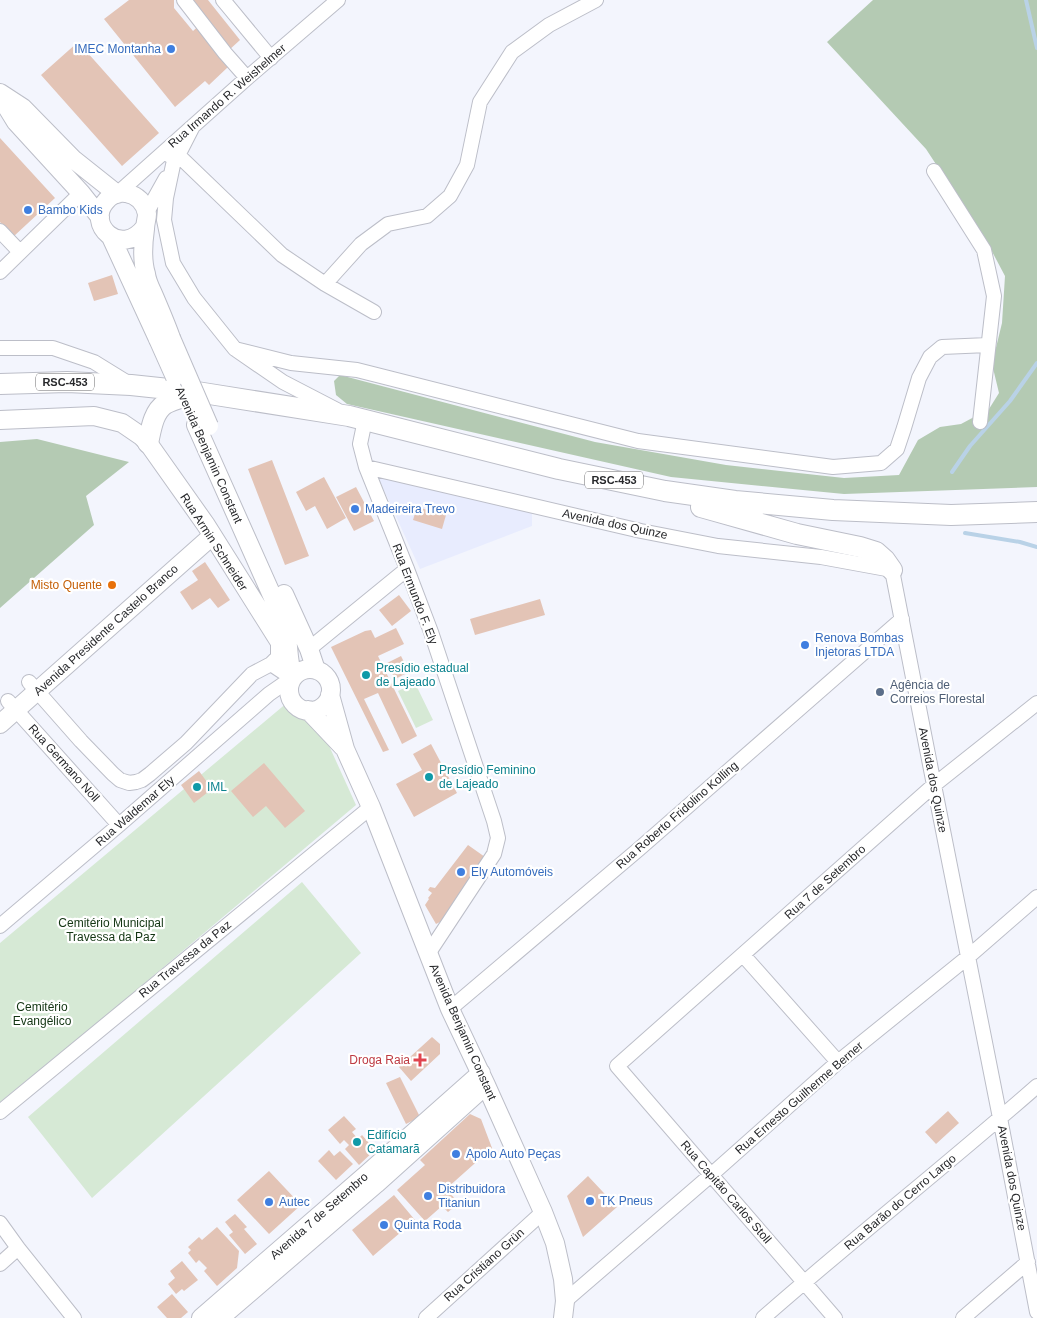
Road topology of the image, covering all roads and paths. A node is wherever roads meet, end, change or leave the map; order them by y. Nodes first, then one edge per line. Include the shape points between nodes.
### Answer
1 (184, 0) edge
2 (223, 0) edge
3 (338, 0) edge
4 (596, 0) edge
5 (270, 58) junction
6 (247, 78) junction
7 (0, 94) edge
8 (193, 126) junction
9 (159, 156) junction
10 (176, 160) junction
11 (67, 166) junction
12 (934, 171) dead end
13 (81, 193) junction
14 (117, 194) junction
15 (100, 217) junction
16 (146, 220) junction
17 (0, 231) edge
18 (111, 237) junction
19 (169, 246) junction
20 (20, 252) junction
21 (0, 272) edge
22 (325, 284) junction
23 (374, 312) dead end
24 (165, 339) junction
25 (988, 345) junction
26 (0, 348) edge
27 (235, 349) junction
28 (0, 384) edge
29 (131, 385) junction
30 (197, 392) junction
31 (357, 418) junction
32 (0, 420) edge
33 (980, 422) dead end
34 (202, 426) junction
35 (148, 443) junction
36 (366, 468) junction
37 (665, 491) junction
38 (1037, 512) edge
39 (209, 530) junction
40 (407, 569) junction
41 (892, 570) junction
42 (902, 619) junction
43 (278, 642) junction
44 (309, 649) junction
45 (289, 658) junction
46 (272, 664) junction
47 (316, 670) junction
48 (292, 678) junction
49 (34, 686) junction
50 (330, 695) junction
51 (1037, 703) edge
52 (8, 706) edge
53 (308, 710) junction
54 (0, 724) edge
55 (345, 749) junction
56 (934, 785) junction
57 (371, 807) junction
58 (119, 825) junction
59 (1037, 898) edge
60 (0, 926) edge
61 (428, 954) junction
62 (743, 955) junction
63 (968, 957) junction
64 (450, 1009) junction
65 (838, 1062) junction
66 (617, 1066) joint
67 (483, 1079) junction
68 (1037, 1086) edge
69 (0, 1112) edge
70 (1000, 1118) junction
71 (711, 1175) junction
72 (543, 1212) junction
73 (0, 1223) edge
74 (303, 1238) junction
75 (18, 1248) junction
76 (1028, 1262) junction
77 (0, 1264) edge
78 (804, 1282) junction
79 (564, 1310) edge
80 (1037, 1312) edge
81 (74, 1318) edge
82 (201, 1318) edge
83 (220, 1318) edge
84 (426, 1318) edge
85 (762, 1318) edge
86 (835, 1318) edge
87 (963, 1318) edge

1 - 6 street
2 - 5 street
3 - 5 street, Rua Irmando R. Weishelmer
4 - 22 street via 549,25 512,52 480,102 467,165 450,196 427,216 388,224 362,244
5 - 6 street, Rua Irmando R. Weishelmer
6 - 8 street, Rua Irmando R. Weishelmer
7 - 11 main road via 16,122
8 - 9 street, Rua Irmando R. Weishelmer
8 - 10 street
9 - 10 street
9 - 14 street, Rua Irmando R. Weishelmer
10 - 16 street
10 - 19 street via 164,220
10 - 22 street via 282,255
11 - 13 main road
11 - 14 main road
12 - 25 street via 984,250 994,296
13 - 15 main road
13 - 20 street
14 - 15 main road via 104,203
14 - 16 main road via 124,193 139,199 144,205
15 - 18 main road via 101,225
16 - 18 main road via 140,234 134,238 118,240
16 - 19 street
16 - 24 main road, Avenida Benjamin Constant via 145,274
17 - 20 street
18 - 24 main road, Avenida Benjamin Constant
19 - 27 street via 173,263 194,298
20 - 21 street
22 - 23 street
24 - 34 main road, Avenida Benjamin Constant, bridge
25 - 27 street via 942,347 930,357 919,378 897,449 880,464 833,467 638,440 357,370 290,363
25 - 33 street
26 - 29 street via 53,348 94,362
27 - 31 street via 283,382
28 - 29 highway, RSC-453 via 68,382
29 - 30 highway, RSC-453
30 - 31 highway, RSC-453
30 - 35 highway via 160,409 154,418
31 - 36 street, Rua Ermundo F. Ely
31 - 37 highway, RSC-453 via 559,469
32 - 35 main road, Rua Armin Schneider via 94,416 122,423
34 - 44 main road, Avenida Benjamin Constant
34 - 45 main road, Avenida Benjamin Constant via 282,618
35 - 39 main road, Rua Armin Schneider
36 - 40 street, Rua Ermundo F. Ely
36 - 41 street, Avenida dos Quinze via 718,546 822,556
37 - 38 highway, RSC-453 via 832,510 951,515
37 - 41 highway via 699,507 876,552
39 - 43 main road, Rua Armin Schneider
39 - 49 main road, Avenida Presidente Castelo Branco
40 - 44 street
40 - 61 street, Rua Ermundo F. Ely via 431,632 498,838 494,854
41 - 42 street, Avenida dos Quinze
42 - 56 street, Avenida dos Quinze
42 - 64 street, Rua Roberto Fridolino Kolling
43 - 45 main road, Rua Armin Schneider
43 - 46 street via 278,657
44 - 47 main road, Avenida Benjamin Constant
45 - 48 main road, Avenida Benjamin Constant
46 - 48 street
46 - 49 street via 252,674 186,743 150,774 129,783 113,774
47 - 48 main road via 306,669
47 - 50 main road via 328,680
48 - 53 main road via 289,695 300,708
48 - 58 street, Rua Waldemar Ely via 269,694
49 - 52 main road, Avenida Presidente Castelo Branco
50 - 53 main road via 324,705
50 - 55 main road, Avenida Benjamin Constant
51 - 56 street, Rua 7 de Setembro
52 - 54 main road, Avenida Presidente Castelo Branco
52 - 58 street, Rua Germano Noll
53 - 55 main road, Avenida Benjamin Constant
55 - 57 main road, Avenida Benjamin Constant
56 - 62 street, Rua 7 de Setembro
56 - 63 street, Avenida dos Quinze
57 - 61 main road, Avenida Benjamin Constant
57 - 69 street, Rua Travessa da Paz
58 - 60 street, Rua Waldemar Ely
59 - 63 street, Rua Ernesto Guilherme Berner
61 - 64 main road, Avenida Benjamin Constant
62 - 65 street
62 - 66 street, Rua 7 de Setembro
63 - 65 street, Rua Ernesto Guilherme Berner
63 - 70 street, Avenida dos Quinze
64 - 67 main road, Avenida Benjamin Constant
65 - 71 street, Rua Ernesto Guilherme Berner
66 - 71 street, Rua Capitão Carlos Stoll
67 - 72 main road, Avenida Benjamin Constant
67 - 74 main road, Avenida 7 de Setembro
68 - 70 street, Rua Barão do Cerro Largo
70 - 76 street, Avenida dos Quinze
70 - 78 street, Rua Barão do Cerro Largo
71 - 78 street, Rua Capitão Carlos Stoll
71 - 79 street, Rua Ernesto Guilherme Berner
72 - 79 main road, Avenida Benjamin Constant via 555,1243 563,1279
72 - 84 street, Rua Cristiano Grün
73 - 75 street
74 - 82 main road, Avenida 7 de Setembro
74 - 83 main road, Avenida 7 de Setembro
75 - 77 street
75 - 81 street
76 - 80 street, Avenida dos Quinze
76 - 87 street
78 - 85 street, Rua Barão do Cerro Largo
78 - 86 street, Rua Capitão Carlos Stoll

